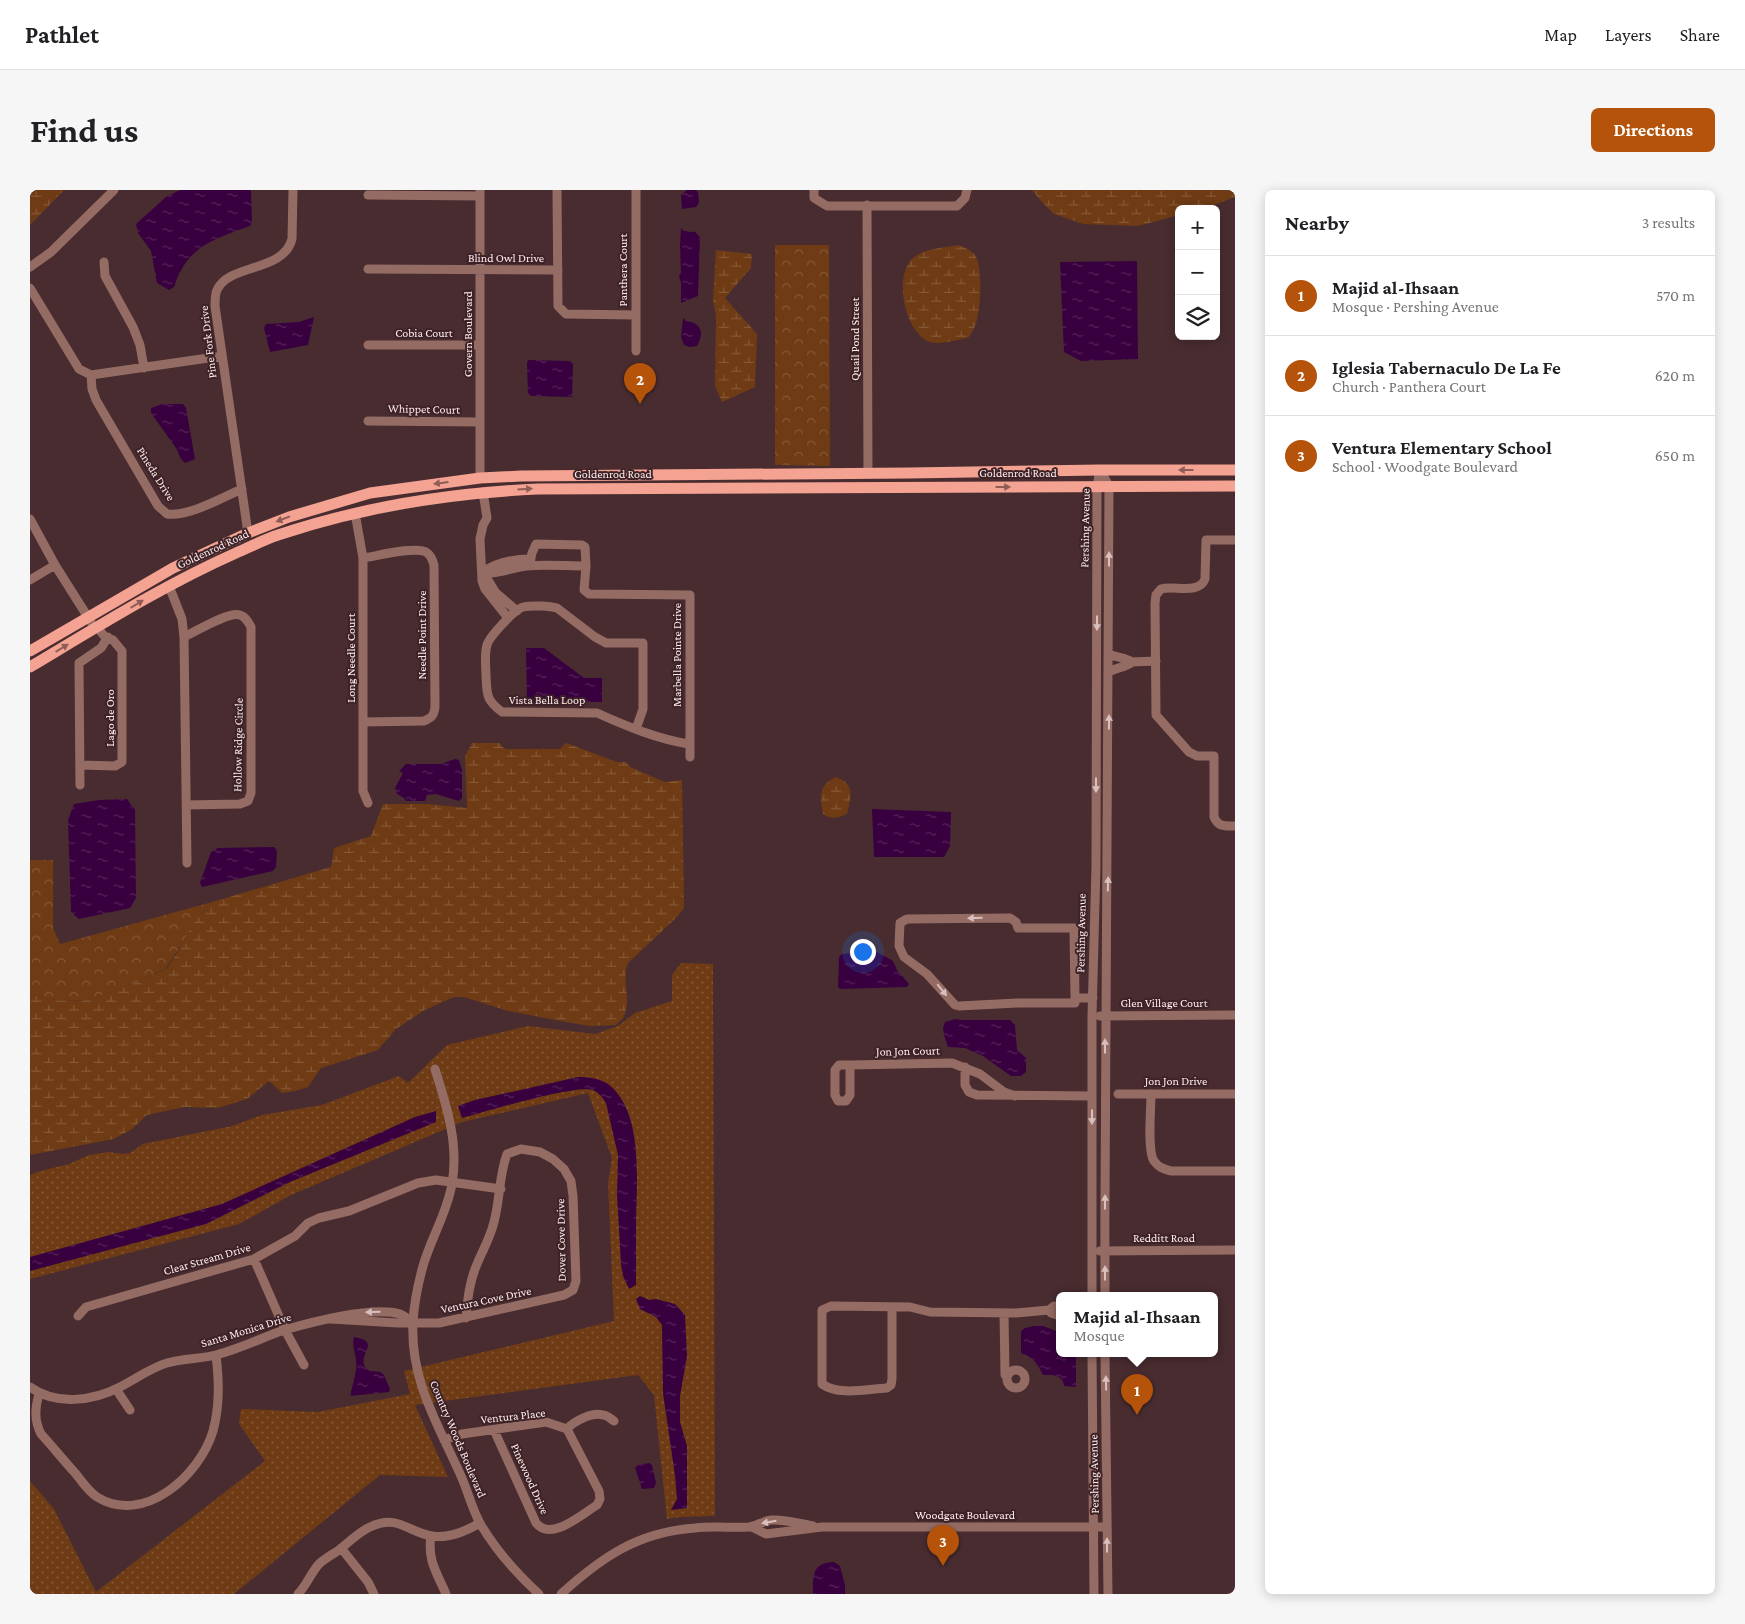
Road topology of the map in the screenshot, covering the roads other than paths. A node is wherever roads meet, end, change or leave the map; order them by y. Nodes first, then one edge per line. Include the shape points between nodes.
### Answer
1 (114, 190) edge
2 (293, 190) edge
3 (557, 190) edge
4 (636, 190) edge
5 (814, 190) edge
6 (967, 190) edge
7 (480, 193) edge
8 (368, 195) dead end
9 (867, 205) junction
10 (104, 262) dead end
11 (30, 267) edge
12 (368, 270) dead end
13 (480, 270) junction
14 (558, 270) junction
15 (30, 288) edge
16 (636, 315) junction
17 (368, 345) dead end
18 (480, 345) junction
19 (636, 351) dead end
20 (222, 356) junction
21 (144, 368) junction
22 (91, 375) junction
23 (368, 421) dead end
24 (480, 422) junction
25 (1100, 470) junction
26 (1235, 470) edge
27 (991, 472) junction
28 (868, 473) junction
29 (678, 474) junction
30 (770, 474) junction
31 (507, 476) junction
32 (480, 478) junction
33 (1097, 486) junction
34 (1109, 486) junction
35 (1235, 486) edge
36 (758, 487) junction
37 (888, 487) junction
38 (580, 488) junction
39 (689, 488) junction
40 (242, 489) junction
41 (459, 494) junction
42 (483, 497) junction
43 (356, 513) junction
44 (30, 519) edge
45 (248, 533) junction
46 (1235, 540) edge
47 (363, 558) junction
48 (530, 563) junction
49 (55, 565) junction
50 (586, 566) junction
51 (482, 572) junction
52 (30, 580) edge
53 (169, 586) junction
54 (517, 611) junction
55 (88, 617) junction
56 (508, 618) junction
57 (98, 627) junction
58 (108, 637) junction
59 (184, 637) junction
60 (30, 651) edge
61 (1109, 654) junction
62 (1156, 661) junction
63 (1132, 662) junction
64 (30, 667) edge
65 (1109, 672) junction
66 (363, 722) junction
67 (636, 729) junction
68 (689, 744) junction
69 (690, 757) dead end
70 (80, 765) junction
71 (80, 785) dead end
72 (368, 803) dead end
73 (186, 805) junction
74 (1235, 826) edge
75 (187, 863) dead end
76 (1075, 998) junction
77 (1093, 998) junction
78 (1235, 1015) edge
79 (1092, 1016) junction
80 (1105, 1016) junction
81 (850, 1065) dead end
82 (965, 1067) junction
83 (435, 1069) dead end
84 (1118, 1094) dead end
85 (1151, 1094) junction
86 (1235, 1094) edge
87 (1015, 1096) junction
88 (1092, 1096) junction
89 (1235, 1171) edge
90 (452, 1183) junction
91 (501, 1189) junction
92 (1105, 1250) junction
93 (1235, 1250) edge
94 (1092, 1251) junction
95 (254, 1259) junction
96 (1092, 1292) edge
97 (1105, 1292) edge
98 (564, 1295) joint
99 (1056, 1306) edge
100 (892, 1307) junction
101 (1048, 1310) junction
102 (1004, 1313) junction
103 (1056, 1315) edge
104 (78, 1316) dead end
105 (466, 1318) junction
106 (413, 1322) junction
107 (284, 1330) junction
108 (216, 1355) junction
109 (1092, 1357) edge
110 (1105, 1357) edge
111 (304, 1365) dead end
112 (1008, 1375) dead end
113 (30, 1387) edge
114 (116, 1389) junction
115 (39, 1394) junction
116 (130, 1410) dead end
117 (614, 1421) dead end
118 (567, 1429) junction
119 (494, 1430) junction
120 (444, 1440) junction
121 (480, 1523) junction
122 (752, 1527) junction
123 (822, 1527) junction
124 (1107, 1527) junction
125 (1094, 1528) junction
126 (431, 1536) junction
127 (341, 1548) junction
128 (298, 1594) edge
129 (374, 1594) edge
130 (446, 1594) edge
131 (539, 1594) edge
132 (561, 1594) edge
133 (1094, 1594) edge
134 (1108, 1594) edge

1 - 11 street via 51,252
2 - 20 street, Pine Fork Drive via 290,247 280,257 235,274 217,290 215,306
3 - 14 street
4 - 16 street, Panthera Court
5 - 9 street via 814,198 827,206
6 - 9 street via 965,198 957,206
7 - 8 street
7 - 13 street, Govern Boulevard
9 - 28 street, Quail Pond Street
10 - 21 street via 104,276 133,328
12 - 13 street, Blind Owl Drive
13 - 14 street, Blind Owl Drive
13 - 18 street, Govern Boulevard
14 - 16 street, Blind Owl Drive via 558,306 566,314
15 - 22 street via 79,368
16 - 19 street, Panthera Court
17 - 18 street, Cobia Court
18 - 24 street, Govern Boulevard
20 - 21 street
20 - 40 street, Pine Fork Drive
21 - 22 street
22 - 40 street, Pineda Drive via 96,400 158,506 167,514 190,511
23 - 24 street, Whippet Court
24 - 32 street, Govern Boulevard
26 -> 25 main road, Goldenrod Road
25 - 27 main road, Goldenrod Road
25 - 33 street, Pershing Avenue
25 - 34 street, Pershing Avenue
27 - 28 main road, Goldenrod Road
27 - 37 main road via 973,478 896,479
28 - 30 main road, Goldenrod Road
28 - 36 main road via 856,483 771,483
29 - 30 main road, Goldenrod Road
29 - 31 main road, Goldenrod Road
29 - 38 main road via 670,483 597,484
30 - 39 main road via 758,480 695,480
31 - 32 main road, Goldenrod Road
31 - 42 main road via 493,484
32 - 41 main road
32 -> 45 main road, Goldenrod Road via 370,493
33 - 34 main road, Goldenrod Road
37 -> 33 main road, Goldenrod Road
33 -> 77 street, Pershing Avenue
34 - 35 main road, Goldenrod Road
61 -> 34 street, Pershing Avenue
36 - 37 main road, Goldenrod Road
36 - 39 main road, Goldenrod Road
38 - 39 main road, Goldenrod Road
42 -> 38 main road, Goldenrod Road
40 - 45 street, Pine Fork Drive
41 - 42 main road, Goldenrod Road
41 - 43 main road, Goldenrod Road
42 - 51 street via 487,518 480,550
43 - 47 street, Long Needle Court
43 - 53 main road, Goldenrod Road via 277,536
44 - 49 street, Lago de Oro
45 - 55 main road, Goldenrod Road via 173,568
46 - 62 street via 1206,540 1205,579 1199,587 1158,591 1155,599
47 - 66 street, Long Needle Court
47 - 66 street, Needle Point Drive via 411,550 424,551 431,556 434,565 435,706 434,714 424,721
48 - 50 street
48 - 50 street, Marbella Pointe Drive via 536,544 582,545 585,547
48 - 51 street via 491,566
49 - 52 street
49 - 55 street, Lago de Oro
50 - 68 street, Marbella Pointe Drive via 584,590 589,594 690,595
51 - 54 street via 496,592
51 - 56 street via 485,589
57 -> 53 main road, Goldenrod Road
53 - 59 street via 182,619
54 - 56 street, Vista Bella Loop
54 - 67 street, Vista Bella Loop via 522,607 551,606 606,643 643,643 643,709
55 - 57 street, Lago de Oro
55 - 60 main road, Goldenrod Road
56 - 67 street, Vista Bella Loop via 488,642 485,652 488,698 492,704 502,712 597,713
57 - 58 street, Lago de Oro
64 -> 57 main road, Goldenrod Road
58 - 70 street via 101,648 79,664
58 - 70 street, Lago de Oro via 122,651 122,762 116,766
59 - 73 street
59 - 73 street, Hollow Ridge Circle via 229,615 239,614 250,627 252,793 248,801 240,804
61 - 63 street
61 - 65 street, Pershing Avenue
62 - 63 street
62 - 74 street via 1156,715 1189,752 1197,756 1214,756 1214,817 1220,825
63 - 65 street
80 -> 65 street, Pershing Avenue
66 - 72 street, Long Needle Court via 363,791
67 - 68 street, Vista Bella Loop via 668,741
68 - 69 street, Marbella Pointe Drive
70 - 71 street
73 - 75 street
76 -> 76 street via 1074,928 1018,928 1010,918 907,919 900,923 899,946 904,957 927,974 955,1005 1074,1003
76 - 77 street
77 - 79 street, Pershing Avenue
78 - 80 street, Glen Village Court
79 - 80 street, Glen Village Court
79 - 88 street, Pershing Avenue
92 -> 80 street, Pershing Avenue
81 - 82 street, Jon Jon Court via 952,1063
82 - 87 street, Jon Jon Court
82 - 87 street, Jon Jon Court via 965,1085 969,1092
83 - 90 street, Country Woods Boulevard via 450,1120 454,1151
84 - 85 street, Jon Jon Drive
85 - 86 street, Jon Jon Drive
85 - 89 street via 1150,1151 1162,1169
87 - 88 street, Jon Jon Court
88 -> 94 street, Pershing Avenue
90 - 91 street, Clear Stream Drive
90 - 95 street, Clear Stream Drive via 436,1180 418,1183 349,1211 319,1218
90 - 106 street, Country Woods Boulevard via 442,1220 423,1266
91 - 98 street, Dover Cove Drive via 507,1154 521,1149 540,1152 564,1169 571,1181 573,1196 576,1281 573,1290
91 - 105 street via 493,1229 474,1270
92 - 93 street, Redditt Road
92 - 94 street, Redditt Road
97 -> 92 street, Pershing Avenue
94 - 96 street, Pershing Avenue
95 - 104 street, Clear Stream Drive via 86,1306
95 - 107 street
98 - 105 street, Ventura Cove Drive
99 - 101 street
100 - 100 street via 831,1306 822,1310 822,1384 844,1390 888,1388 891,1385
100 - 102 street via 930,1312
101 - 102 street
101 - 103 street
102 - 112 street via 1005,1375
105 - 106 street, Ventura Cove Drive via 439,1323
106 - 107 street, Santa Monica Drive via 401,1314 358,1313
106 - 120 street, Country Woods Boulevard via 415,1358 422,1390
107 - 108 street, Santa Monica Drive
107 - 111 street
108 - 114 street, Santa Monica Drive via 168,1362
108 - 115 street via 218,1411 202,1454 191,1470 164,1494 133,1506 97,1497 42,1434 35,1416
109 - 125 street, Pershing Avenue
124 -> 110 street, Pershing Avenue
113 - 115 street, Santa Monica Drive
114 - 115 street, Santa Monica Drive via 84,1398 61,1399
114 - 116 street
117 - 118 street via 603,1414 590,1416 574,1422
118 - 119 street, Ventura Place via 546,1422
118 - 119 street, Pinewood Drive via 599,1491 600,1499 597,1505 556,1530 547,1531 536,1523
119 - 120 street, Ventura Place
120 - 121 street, Country Woods Boulevard
121 - 126 street via 452,1536
121 - 131 street, Country Woods Boulevard via 500,1552
123 -> 122 street, Woodgate Boulevard via 773,1520
122 - 123 street, Woodgate Boulevard via 766,1534
122 - 132 street, Woodgate Boulevard via 696,1528 639,1540 615,1552
123 - 125 street, Woodgate Boulevard
124 - 125 street, Woodgate Boulevard
134 -> 124 street, Pershing Avenue
125 - 133 street, Pershing Avenue
126 - 127 street via 402,1523 388,1522 370,1527
126 - 130 street via 431,1561
127 - 128 street via 320,1563
127 - 129 street

